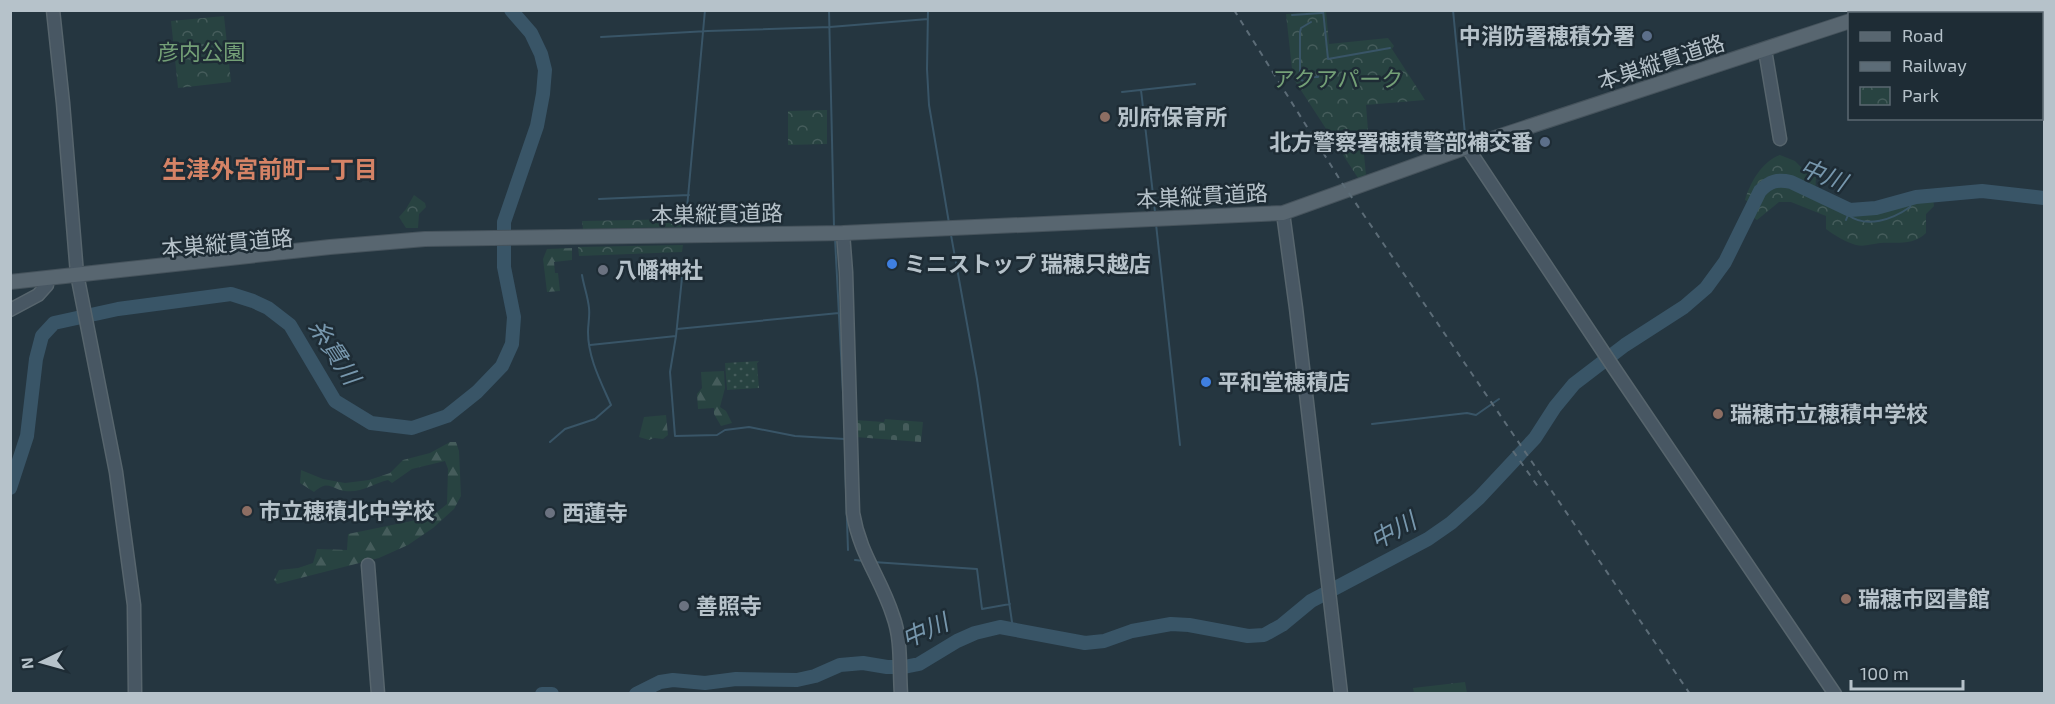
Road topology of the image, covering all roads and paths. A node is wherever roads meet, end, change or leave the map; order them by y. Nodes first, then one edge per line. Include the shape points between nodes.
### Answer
1 (53, 10) edge
2 (1848, 22) edge
3 (1848, 30) edge
4 (1766, 53) junction
5 (1779, 139) dead end
6 (1468, 150) junction
7 (1284, 215) junction
8 (844, 236) junction
9 (77, 277) junction
10 (10, 282) edge
11 (47, 285) junction
12 (10, 289) edge
13 (10, 310) edge
14 (368, 565) dead end
15 (135, 693) edge
16 (378, 693) edge
17 (902, 693) edge
18 (1341, 693) edge
19 (1835, 693) edge

1 - 9 street
2 - 4 main road, 本巣縦貫道路
3 - 4 main road, 本巣縦貫道路
4 - 5 street
4 - 6 main road, 本巣縦貫道路
6 - 7 main road, 本巣縦貫道路
6 - 19 street
7 - 8 main road, 本巣縦貫道路
7 - 18 street
8 - 9 main road, 本巣縦貫道路 via 330,246
8 - 17 street via 853,513 864,554 894,618
9 - 10 main road, 本巣縦貫道路
9 - 11 main road, 本巣縦貫道路
9 - 15 street via 116,472 134,605
11 - 12 main road, 本巣縦貫道路
11 - 13 street via 38,295
14 - 16 street

